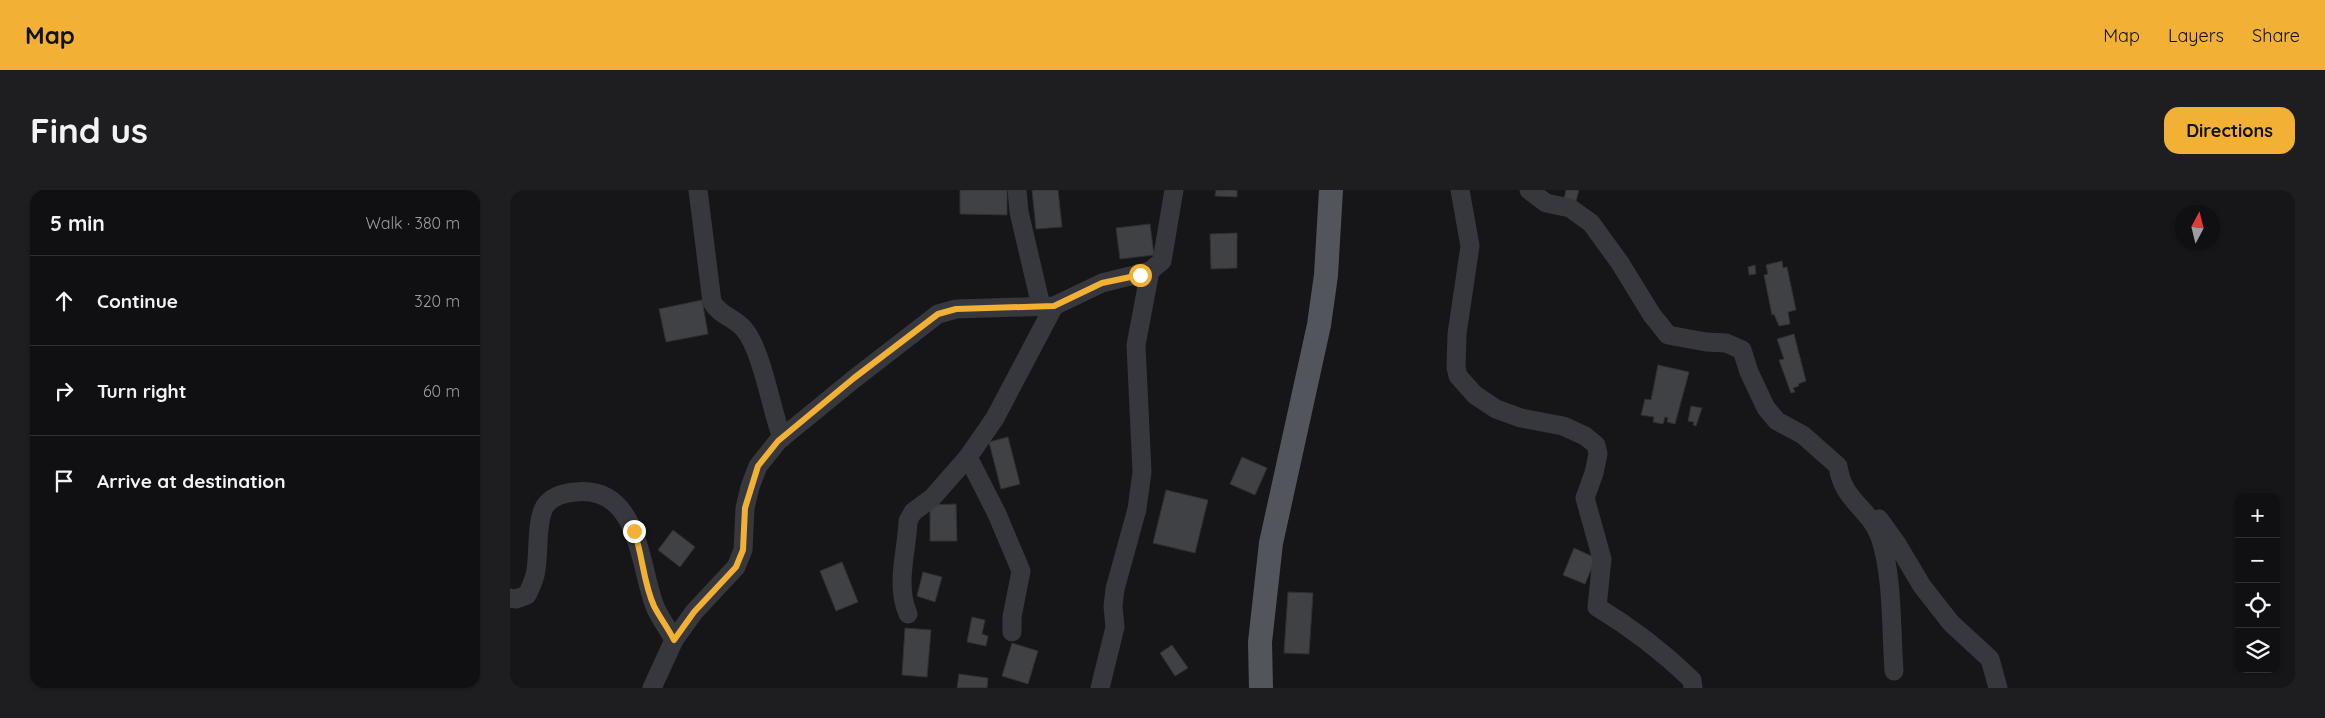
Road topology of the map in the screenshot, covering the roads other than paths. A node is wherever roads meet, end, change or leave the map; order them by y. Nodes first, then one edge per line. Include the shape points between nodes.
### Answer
1 (698, 190) edge
2 (1017, 190) edge
3 (1174, 190) edge
4 (1331, 190) edge
5 (1460, 190) edge
6 (1529, 190) edge
7 (1150, 271) junction
8 (1048, 306) junction
9 (782, 438) junction
10 (968, 457) junction
11 (1860, 509) junction
12 (510, 598) edge
13 (908, 614) dead end
14 (1012, 632) dead end
15 (674, 640) junction
16 (1894, 671) dead end
17 (1689, 685) edge
18 (652, 688) edge
19 (1100, 688) edge
20 (1261, 688) edge
21 (1998, 688) edge

1 - 9 street via 712,302 718,311 744,329 763,372
2 - 8 street via 1019,212
3 - 7 street via 1162,261
4 - 20 main road via 1326,275 1319,325 1271,542 1260,642
5 - 17 street via 1470,246 1457,334 1458,376 1475,395 1496,410 1563,426 1594,441 1598,454 1584,498 1602,560 1596,607 1614,616 1651,644
6 - 11 street via 1546,203 1570,208 1591,223 1668,335 1726,343 1742,350 1748,372 1766,408 1777,421 1803,435 1831,458 1838,466 1847,494
7 - 8 street via 1102,283
7 - 19 street via 1136,345 1142,472 1137,509 1115,589 1115,627
8 - 9 street via 956,309 938,314
8 - 10 street via 995,418
9 - 15 street via 758,466 750,487 745,508 743,550 736,567 694,612
10 - 13 street via 932,498 913,512 908,521 901,588
10 - 14 street via 1021,571
11 - 16 street via 1876,526 1883,552
11 - 21 street via 1879,519 1950,623 1990,659
12 - 15 street via 527,594 531,586 544,507 552,498 562,494 596,493 615,503 625,514 641,551 654,607
15 - 18 street

